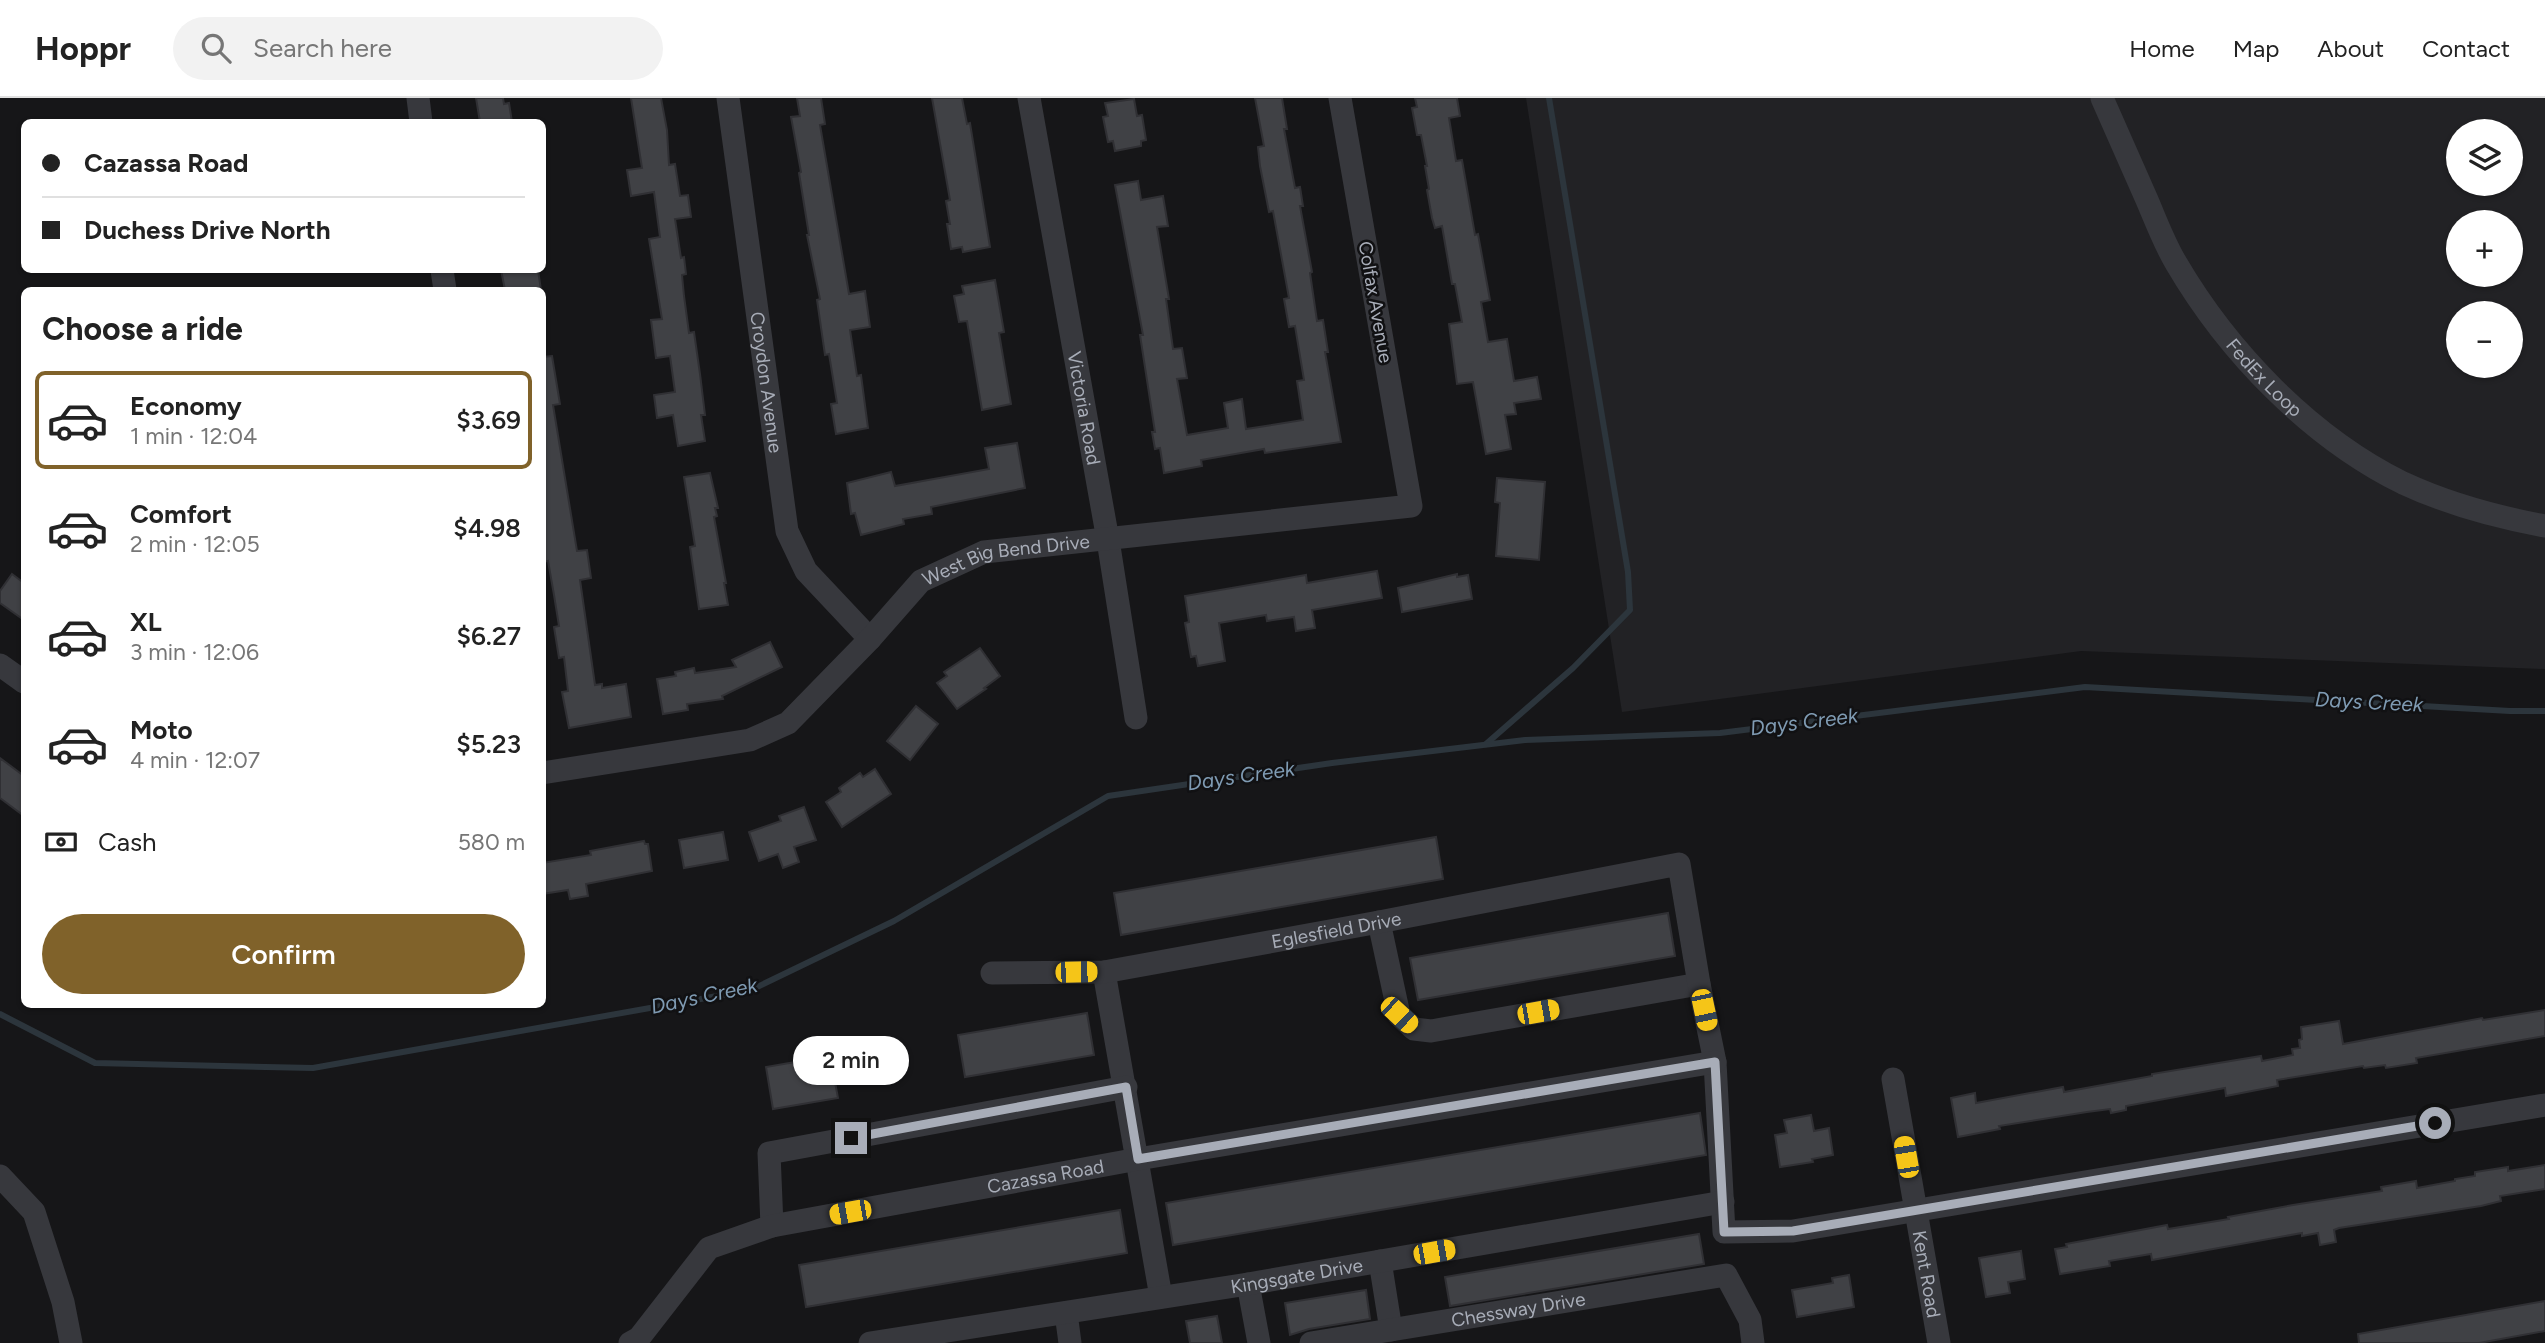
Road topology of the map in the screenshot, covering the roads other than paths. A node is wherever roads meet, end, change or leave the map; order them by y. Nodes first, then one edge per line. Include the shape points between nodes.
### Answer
1 (418, 98) edge
2 (728, 98) edge
3 (1029, 98) edge
4 (1340, 98) edge
5 (2102, 98) edge
6 (421, 119) edge
7 (1411, 506) joint
8 (2545, 526) edge
9 (1108, 540) junction
10 (870, 639) junction
11 (0, 665) edge
12 (21, 680) edge
13 (1136, 718) dead end
14 (546, 772) edge
15 (1379, 922) junction
16 (1104, 972) junction
17 (992, 973) dead end
18 (1699, 984) junction
19 (1715, 1062) junction
20 (1893, 1079) dead end
21 (1126, 1087) junction
22 (2545, 1105) edge
23 (1138, 1159) junction
24 (0, 1176) edge
25 (1723, 1202) junction
26 (1915, 1210) junction
27 (772, 1226) junction
28 (1380, 1261) junction
29 (1248, 1284) junction
30 (1161, 1297) junction
31 (1066, 1312) junction
32 (1391, 1330) junction
33 (71, 1343) edge
34 (630, 1343) edge
35 (874, 1343) edge
36 (1070, 1343) edge
37 (1259, 1343) edge
38 (1311, 1343) edge
39 (1753, 1343) edge
40 (1939, 1343) edge

1 - 6 street
2 - 10 street, Croydon Avenue via 787,531 806,571
3 - 9 street, Victoria Road
4 - 7 street, Colfax Avenue
5 - 8 street, FedEx Loop via 2175,262 2262,377 2333,439 2401,482 2479,511
7 - 9 street, West Big Bend Drive
9 - 10 street, West Big Bend Drive via 984,552 921,581
9 - 13 street, Victoria Road
10 - 14 street, West Big Bend Drive via 788,723 750,740
11 - 12 street
15 - 16 street, Eglesfield Drive
15 - 18 street via 1399,1015 1414,1029 1431,1031
15 - 18 street, Eglesfield Drive via 1679,864
16 - 17 street, Eglesfield Drive
16 - 21 street
18 - 19 street
19 - 23 street, Cazassa Road
19 - 25 street
20 - 26 street, Kent Road
21 - 23 street
21 - 27 street via 769,1153
22 - 26 street
23 - 27 street, Cazassa Road
23 - 30 street
24 - 33 street via 34,1212
25 - 26 street via 1724,1232 1793,1231
25 - 28 street, Kingsgate Drive
26 - 40 street, Kent Road
27 - 34 street, Cazassa Road via 709,1248 639,1338
28 - 29 street, Kingsgate Drive
28 - 32 street
29 - 30 street, Kingsgate Drive
29 - 37 street
30 - 31 street, Kingsgate Drive
31 - 35 street, Kingsgate Drive
31 - 36 street
32 - 38 street, Chessway Drive
32 - 39 street, Chessway Drive via 1726,1275 1750,1320

